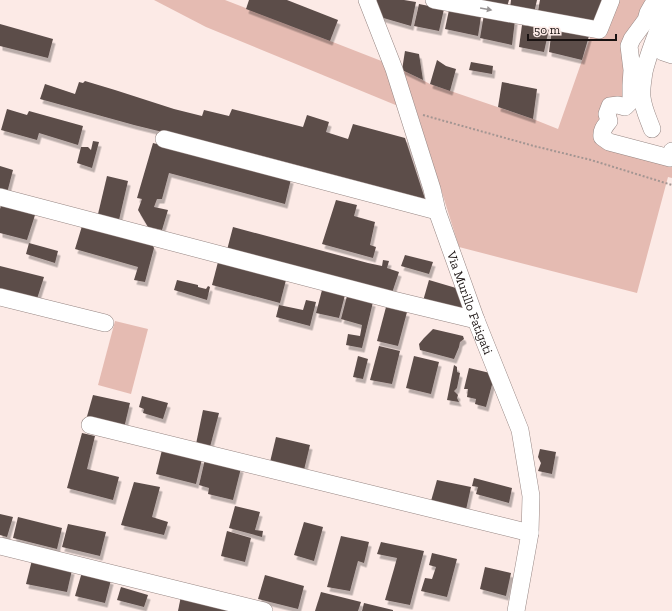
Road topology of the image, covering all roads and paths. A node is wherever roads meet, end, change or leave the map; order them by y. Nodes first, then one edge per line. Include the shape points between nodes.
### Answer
1 (367, 0) edge
2 (434, 0) edge
3 (612, 0) edge
4 (663, 0) edge
5 (667, 0) edge
6 (671, 1) edge
7 (672, 22) edge
8 (672, 55) edge
9 (407, 111) junction
10 (652, 129) dead end
11 (164, 139) dead end
12 (672, 151) edge
13 (672, 185) edge
14 (0, 197) edge
15 (437, 211) junction
16 (0, 297) edge
17 (476, 320) junction
18 (105, 323) dead end
19 (90, 425) dead end
20 (530, 534) junction
21 (0, 546) edge
22 (264, 611) edge
23 (516, 611) edge

1 - 9 street, Via Murillo Fatigati via 394,68
2 -> 3 street via 599,30
4 - 12 street via 660,5 652,6 629,46 632,70 631,101 626,106 610,106 607,114 609,121 601,133 610,142 670,158
5 - 6 street
6 - 10 street via 654,40 642,83 644,108
7 - 8 street via 663,52
9 - 13 path via 592,160
9 - 15 street, Via Murillo Fatigati
11 - 15 street
14 - 17 street
15 - 17 street, Via Murillo Fatigati
16 - 18 street
17 - 20 street, Via Murillo Fatigati via 520,430 531,496
19 - 20 street
20 - 23 street, Via Murillo Fatigati
21 - 22 street

